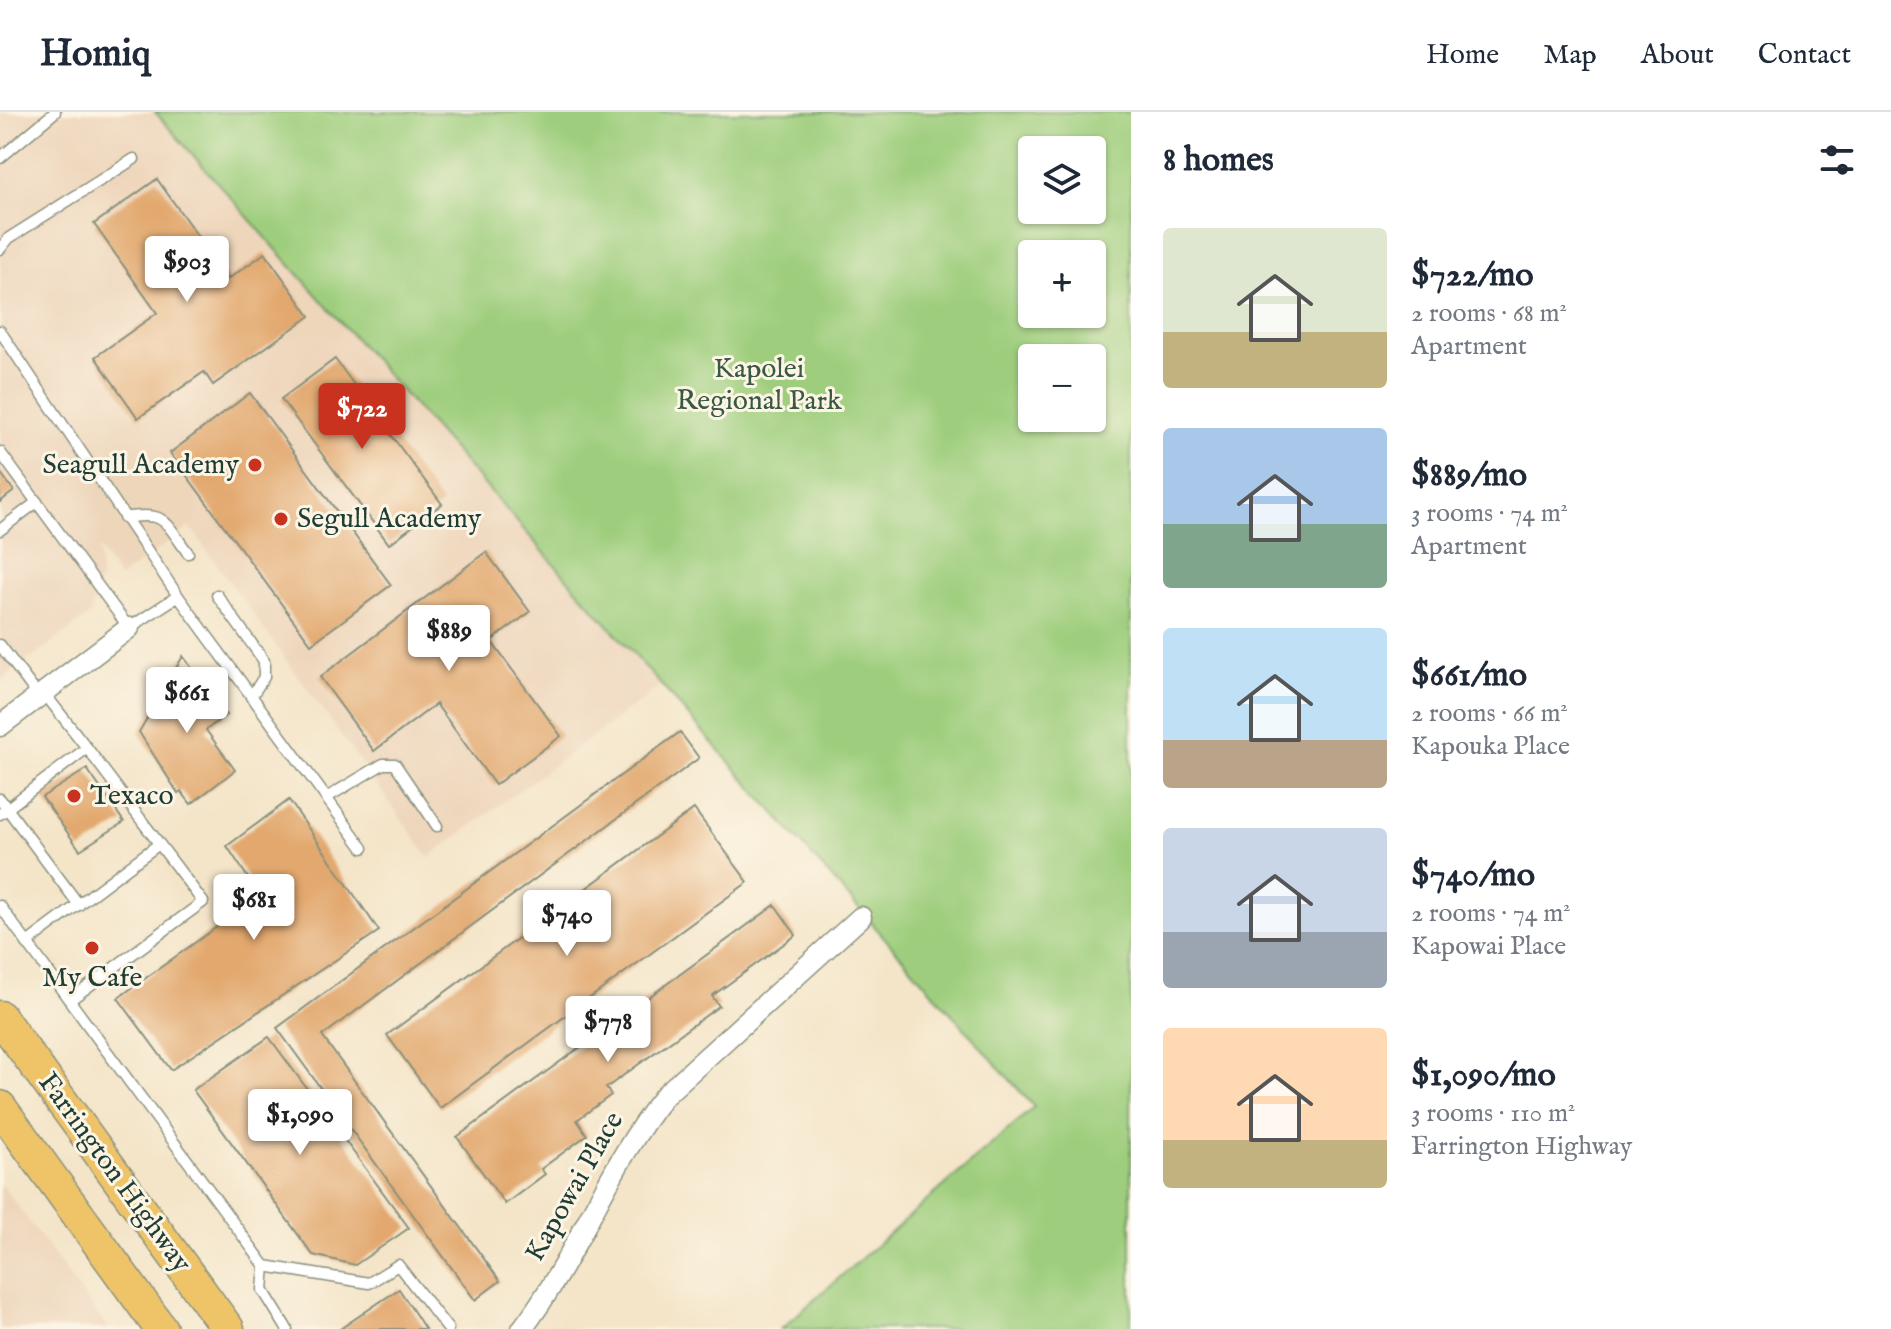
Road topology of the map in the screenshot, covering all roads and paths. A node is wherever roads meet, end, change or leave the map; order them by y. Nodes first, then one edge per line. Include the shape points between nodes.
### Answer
1 (55, 112) edge
2 (0, 158) edge
3 (134, 159) dead end
4 (0, 249) edge
5 (0, 331) edge
6 (0, 452) edge
7 (37, 502) junction
8 (124, 518) junction
9 (0, 530) edge
10 (188, 553) dead end
11 (217, 595) dead end
12 (178, 596) junction
13 (129, 628) junction
14 (0, 645) edge
15 (42, 695) junction
16 (251, 697) junction
17 (0, 726) edge
18 (87, 748) junction
19 (326, 798) junction
20 (0, 799) edge
21 (4, 811) edge
22 (437, 826) dead end
23 (159, 844) junction
24 (363, 848) dead end
25 (79, 905) junction
26 (0, 906) edge
27 (861, 917) dead end
28 (27, 943) junction
29 (70, 1000) junction
30 (0, 1017) edge
31 (0, 1107) edge
32 (265, 1266) junction
33 (158, 1327) edge
34 (446, 1328) edge
35 (525, 1328) edge
36 (228, 1329) edge
37 (287, 1329) edge

1 - 2 lane
3 - 4 lane via 9,238
5 - 8 lane
6 - 7 lane
7 - 9 lane
7 - 13 lane
8 - 10 lane via 161,518
8 - 12 lane
11 - 16 lane via 264,661 264,677
12 - 13 lane
12 - 16 lane
13 - 15 street
14 - 15 lane
15 - 17 street
15 - 18 lane
16 - 19 lane
18 - 21 lane
18 - 23 lane
19 - 22 lane via 383,764 395,764
19 - 24 lane
20 - 21 lane
21 - 25 lane
23 - 25 lane
23 - 29 lane via 203,902
25 - 28 lane
26 - 28 lane
27 - 35 street, Kapowai Place via 665,1095 638,1128
28 - 29 lane
29 - 32 lane
30 - 36 main road, Farrington Highway
31 - 33 main road, Farrington Highway
32 - 34 lane via 369,1283 398,1265
32 - 37 lane via 263,1290

